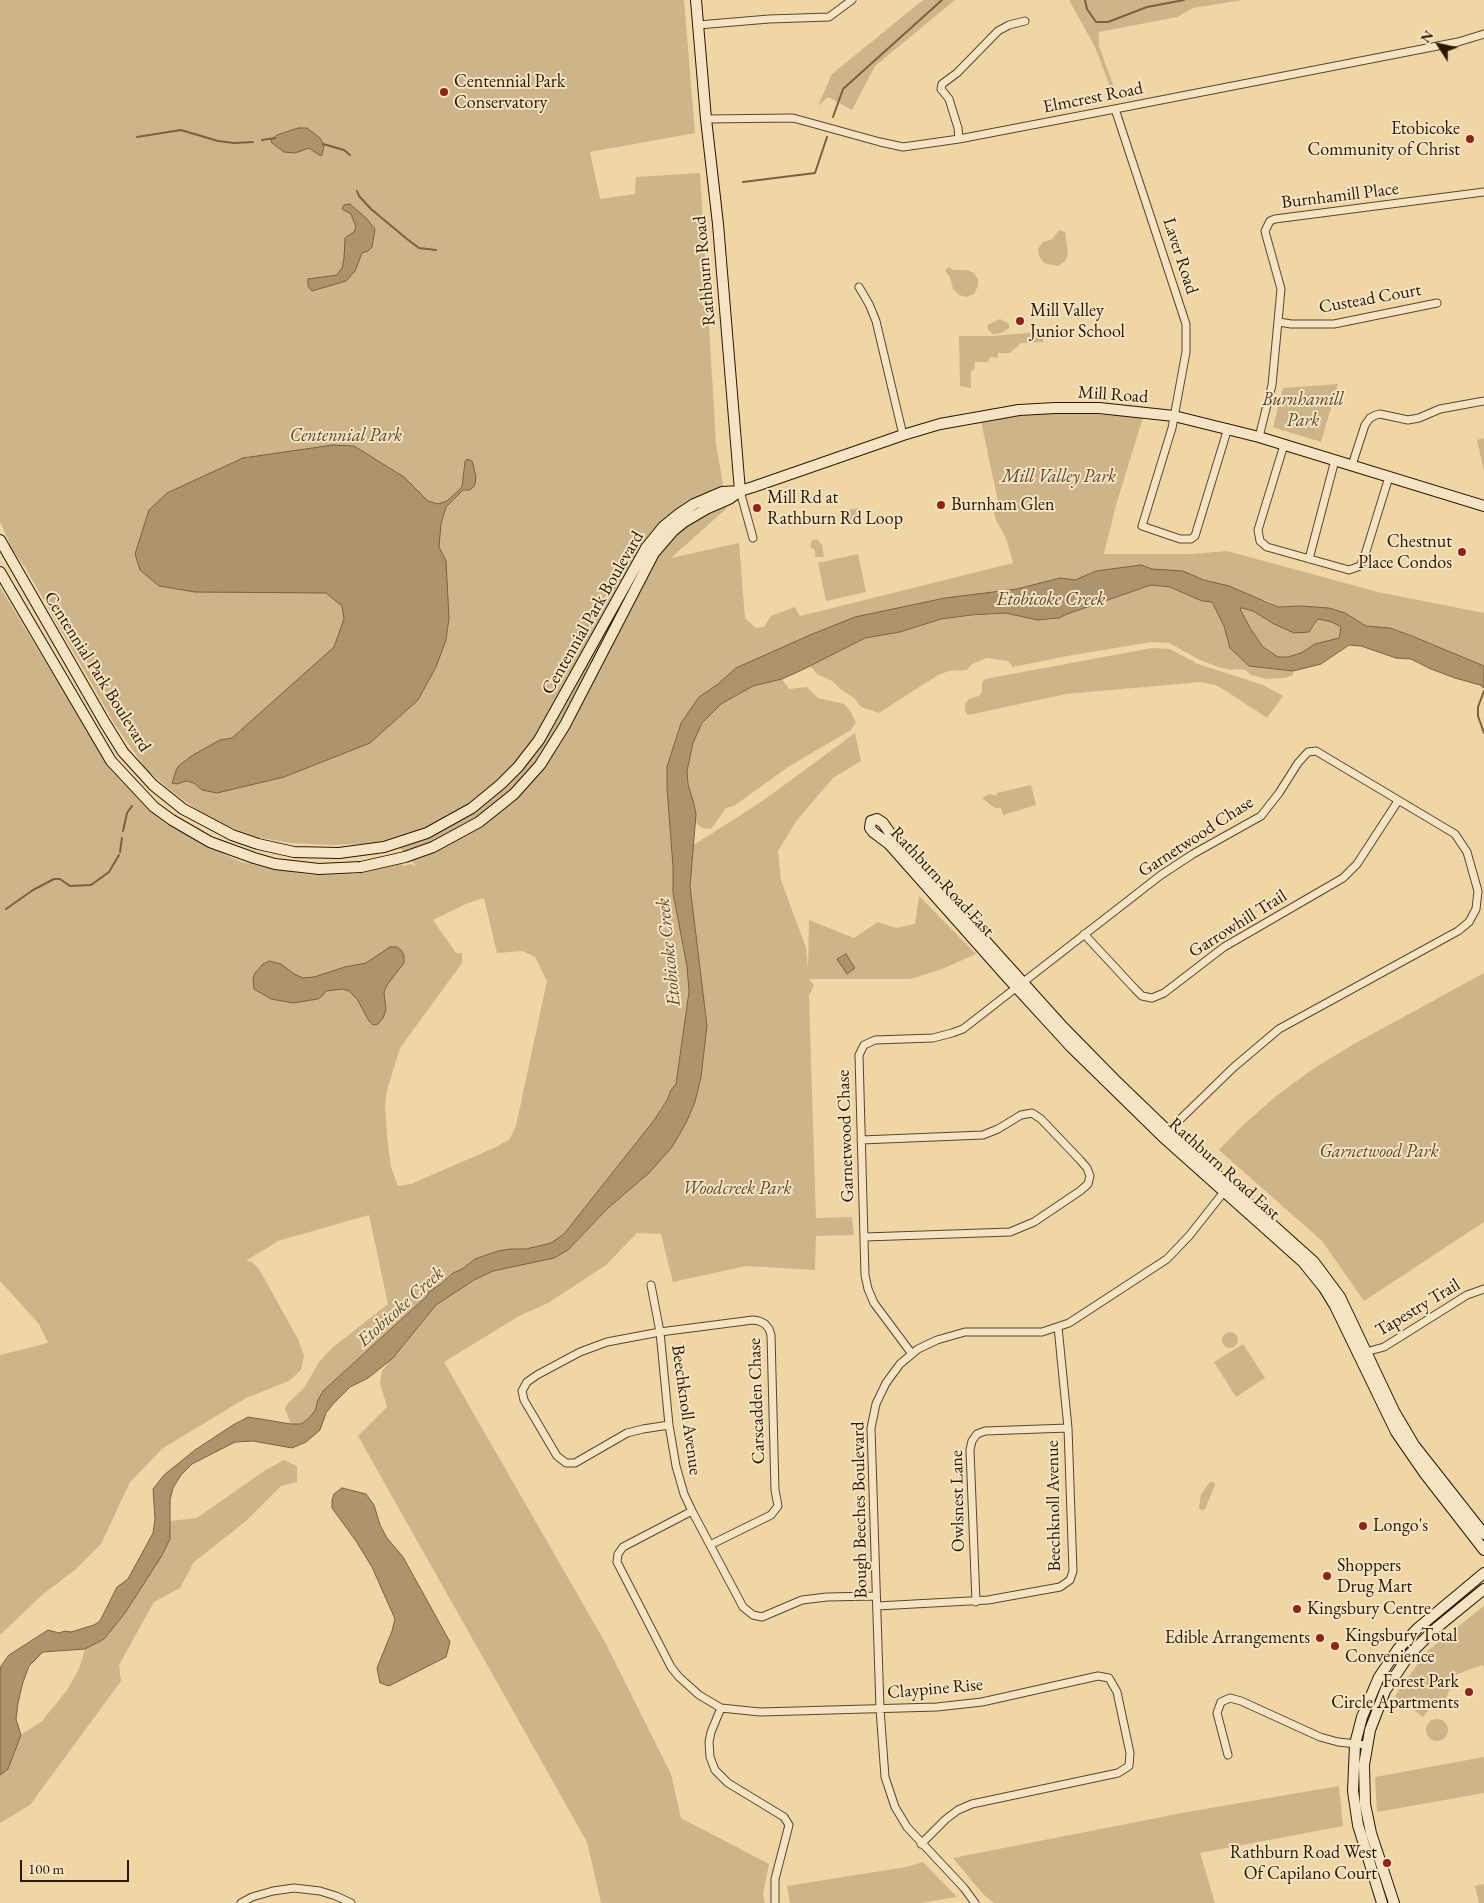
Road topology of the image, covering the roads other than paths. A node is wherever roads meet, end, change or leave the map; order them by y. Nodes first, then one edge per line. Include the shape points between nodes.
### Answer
1 (696, 0) edge
2 (852, 0) edge
3 (1025, 21) dead end
4 (698, 25) junction
5 (1484, 34) edge
6 (1115, 109) junction
7 (706, 119) junction
8 (958, 138) junction
9 (1484, 192) edge
10 (859, 286) dead end
11 (1437, 303) dead end
12 (1279, 322) junction
13 (1484, 401) edge
14 (1174, 416) junction
15 (1228, 428) junction
16 (903, 435) junction
17 (1259, 437) junction
18 (1284, 445) junction
19 (1335, 460) junction
20 (1352, 465) junction
21 (1389, 477) junction
22 (740, 491) junction
23 (1484, 506) edge
24 (753, 538) dead end
25 (0, 540) edge
26 (1309, 559) junction
27 (0, 572) edge
28 (1398, 801) junction
29 (1084, 934) junction
30 (1020, 985) junction
31 (1166, 1134) junction
32 (861, 1140) junction
33 (1227, 1189) junction
34 (865, 1237) junction
35 (651, 1285) dead end
36 (1484, 1289) edge
37 (1058, 1327) junction
38 (660, 1332) junction
39 (1366, 1352) junction
40 (912, 1354) junction
41 (669, 1425) junction
42 (1068, 1428) junction
43 (692, 1511) junction
44 (1484, 1534) edge
45 (710, 1545) junction
46 (1484, 1550) edge
47 (1484, 1573) edge
48 (1484, 1590) edge
49 (876, 1596) junction
50 (976, 1602) junction
51 (877, 1606) junction
52 (721, 1708) junction
53 (880, 1709) junction
54 (1361, 1745) junction
55 (1228, 1755) dead end
56 (921, 1844) junction
57 (240, 1903) edge
58 (350, 1903) edge
59 (775, 1903) edge
60 (975, 1903) edge
61 (1382, 1903) edge
62 (1394, 1903) edge

1 - 4 street, Rathburn Road
2 - 4 street via 833,16 825,18
3 - 8 street via 998,31 942,84 941,89 949,99 958,128
4 - 7 street, Rathburn Road
5 - 6 street, Elmcrest Road via 1458,42
6 - 8 street, Elmcrest Road
6 - 14 street, Laver Road via 1186,324 1186,352
7 - 8 street, Elmcrest Road via 793,118 903,147
7 - 22 street, Rathburn Road
9 - 12 street, Burnhamill Place via 1270,221 1265,230 1281,289
10 - 16 street via 876,321
11 - 12 street, Custead Court via 1334,324
12 - 17 street, Burnhamill Place via 1272,385
13 - 20 street via 1440,409 1408,420 1376,415 1365,425
14 - 15 street, Mill Road
14 - 15 street, Laver Road via 1142,526 1180,539 1191,539 1198,532
14 - 16 street, Mill Road via 1099,408 1019,410 940,424
15 - 17 street, Mill Road
16 - 22 street, Mill Road
17 - 18 street, Mill Road
18 - 19 street, Mill Road
18 - 26 street via 1258,530 1260,541 1267,547
19 - 20 street, Mill Road
19 - 26 street
20 - 21 street, Mill Road
21 - 23 street, Mill Road
21 - 26 street via 1360,566 1349,570
22 - 24 street, Rathburn Road
22 - 25 street, Centennial Park Boulevard via 722,492 694,504 678,514 654,538 538,740 518,767 487,797 455,819 408,840 339,853 294,852 232,835 183,809 153,784 123,752
22 - 27 street, Centennial Park Boulevard via 684,522 654,553 565,725 540,765 514,794 479,822 433,847 361,867 318,869 275,864 243,855 210,842 154,807 111,761
28 - 29 street, Garnetwood Chase via 1316,751 1308,752 1261,816 1161,875
28 - 29 street, Garrowhill Trail via 1357,864 1343,878 1224,947 1164,993 1152,998 1142,996
28 - 31 street, Garnetwood Chase via 1449,830 1464,845 1478,891 1478,902 1469,922 1279,1030 1234,1067
29 - 30 street, Garnetwood Chase
30 - 30 street, Rathburn Road East via 894,840 883,823 871,821 873,832 889,844
30 - 31 street, Rathburn Road East via 1072,1048
30 - 32 street, Garnetwood Chase via 952,1033 933,1038 875,1040 864,1045 859,1055
31 - 33 street, Rathburn Road East
32 - 34 street, Garnetwood Chase
32 - 34 street via 983,1134 1032,1113 1088,1168 1090,1176 1088,1184 1080,1191 1034,1222 1010,1232
33 - 37 street, Bough Beeches Boulevard via 1167,1259
33 - 39 street, Rathburn Road East via 1304,1251 1326,1276
33 - 46 street, Rathburn Road East via 1303,1262 1324,1288 1396,1432
34 - 40 street, Garnetwood Chase via 865,1275 871,1296
35 - 38 street, Beechknoll Avenue
36 - 39 street, Tapestry Trail via 1467,1295 1384,1347
37 - 40 street, Bough Beeches Boulevard via 1042,1332 958,1334 930,1342
37 - 42 street, Beechknoll Avenue
38 - 41 street, Beechknoll Avenue
38 - 41 street, Carscadden Chase via 607,1342 580,1352 527,1382 522,1394 558,1458 566,1463 575,1463 627,1433
38 - 45 street, Carscadden Chase via 756,1320 765,1324 770,1332 778,1506 771,1515
39 - 44 street, Rathburn Road East via 1414,1445
40 - 49 street, Bough Beeches Boulevard via 886,1383 872,1420
41 - 43 street, Beechknoll Avenue via 676,1466
42 - 50 street, Beechknoll Avenue via 1071,1579 1060,1587
42 - 50 street, Owlsnest Lane via 985,1431 972,1441
43 - 45 street, Beechknoll Avenue
43 - 52 street, Claypine Rise via 623,1547 617,1562 671,1667 688,1687
45 - 49 street, Beechknoll Avenue via 743,1607 756,1616 769,1615 802,1600
47 - 54 street via 1418,1628 1394,1654 1373,1689 1362,1717
48 - 54 street via 1425,1638 1403,1663 1382,1698
49 - 51 street, Bough Beeches Boulevard
50 - 51 street, Beechknoll Avenue
51 - 53 street, Bough Beeches Boulevard
52 - 53 street, Claypine Rise via 760,1712
52 - 59 street via 709,1742 715,1770 728,1783 788,1822 775,1879
53 - 56 street, Bough Beeches Boulevard via 884,1770 889,1792 902,1820
53 - 56 street, Claypine Rise via 974,1703 1098,1676 1110,1678 1117,1692 1130,1753 1129,1766 1118,1773 972,1804 946,1819
54 - 55 street via 1320,1737 1230,1698 1221,1702 1217,1713
54 - 61 street via 1352,1780 1355,1810
54 - 62 street via 1367,1816
56 - 60 street, Bough Beeches Boulevard
57 - 58 street via 273,1891 294,1888 336,1896

